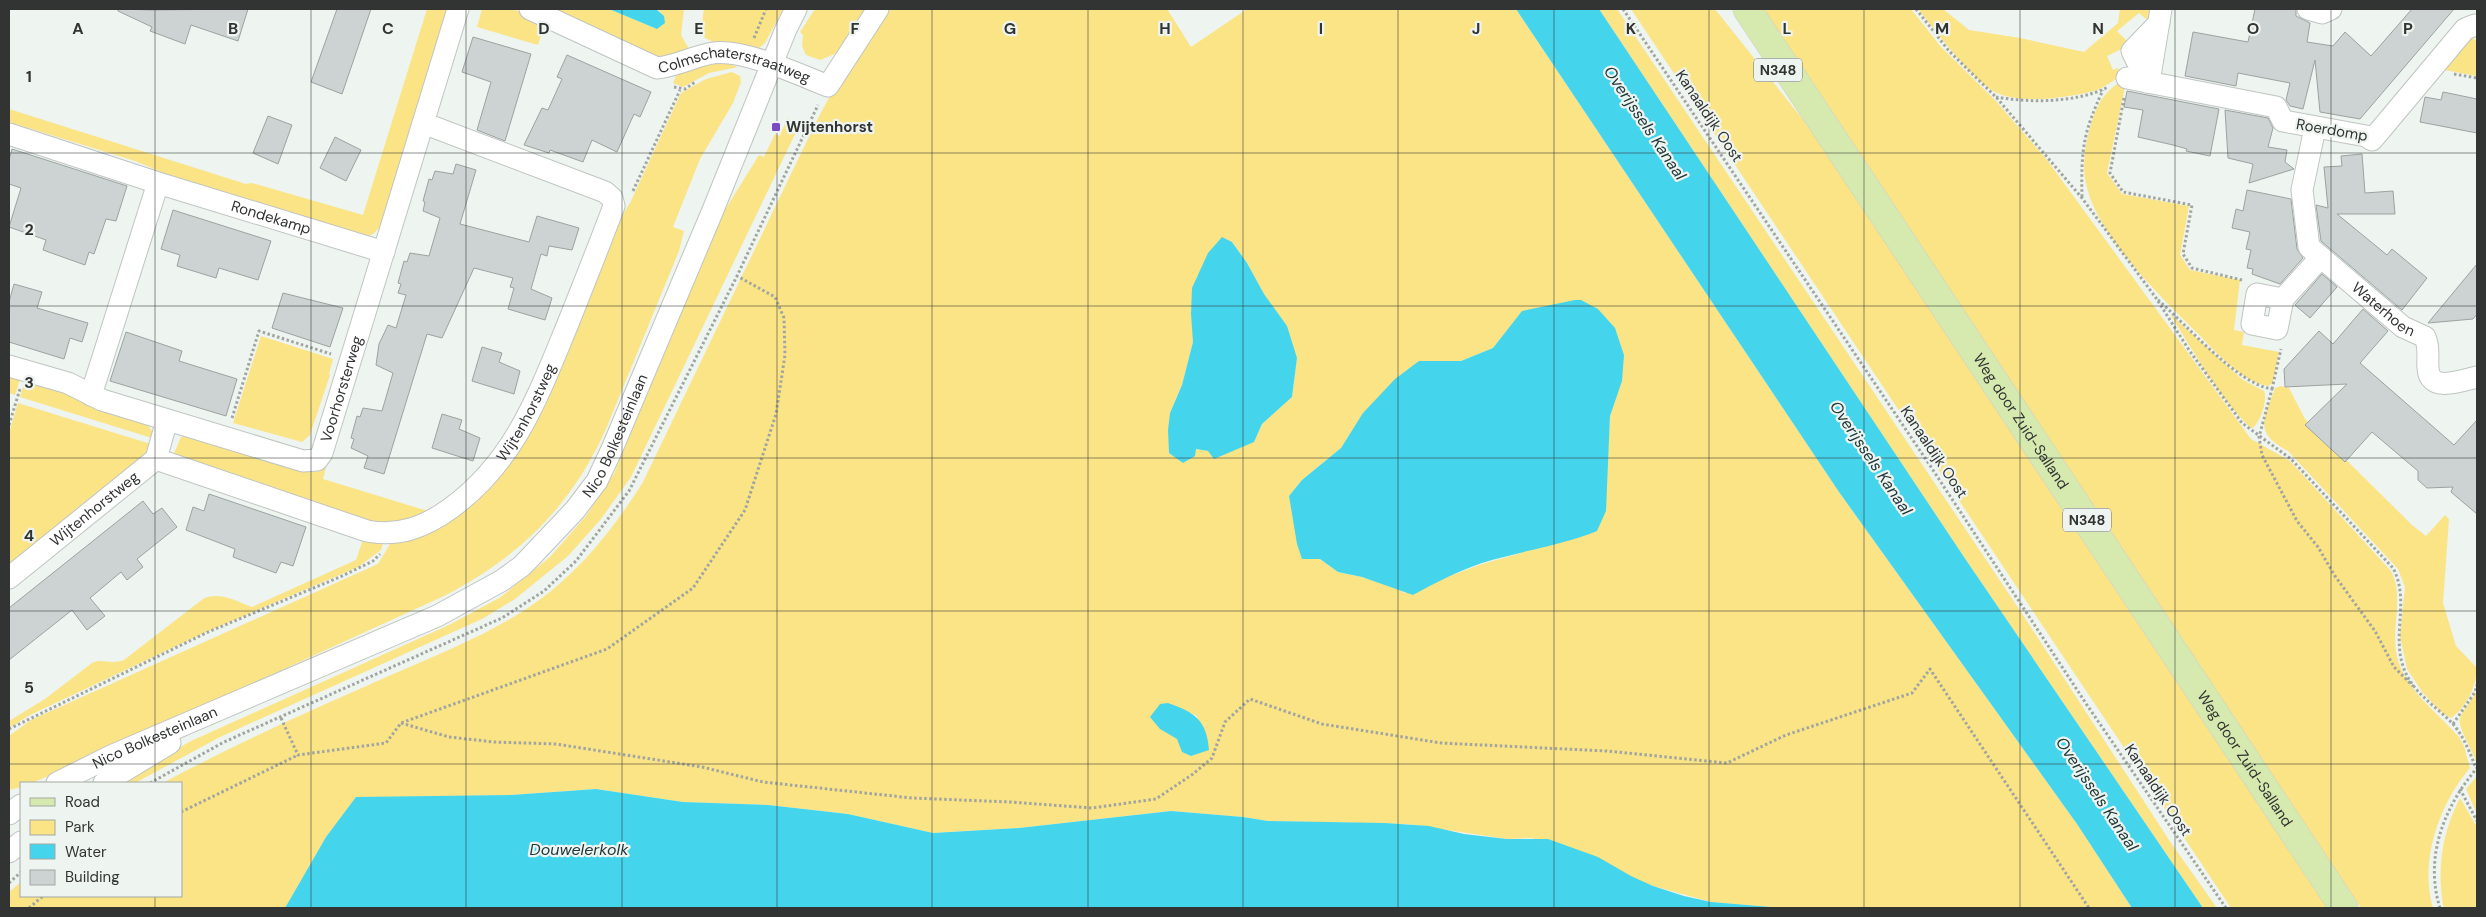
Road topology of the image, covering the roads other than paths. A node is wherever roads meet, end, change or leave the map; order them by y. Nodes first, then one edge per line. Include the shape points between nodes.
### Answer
1 (458, 9) edge
2 (530, 9) edge
3 (796, 9) edge
4 (878, 9) edge
5 (1727, 9) edge
6 (1747, 9) edge
7 (2308, 9) edge
8 (2331, 9) edge
9 (2160, 16) edge
10 (2476, 20) edge
11 (772, 64) junction
12 (423, 123) junction
13 (2315, 128) junction
14 (1830, 131) junction
15 (9, 134) edge
16 (158, 183) junction
17 (384, 252) junction
18 (2321, 257) junction
19 (2284, 299) junction
20 (17, 368) edge
21 (2477, 377) edge
22 (91, 395) junction
23 (168, 420) junction
24 (156, 459) junction
25 (9, 578) edge
26 (253, 696) junction
27 (59, 782) edge
28 (106, 782) edge
29 (20, 806) edge
30 (9, 814) edge
31 (2344, 908) edge

1 - 12 street, Voorhorsterweg
2 - 11 street, Colmschaterstraatweg via 657,68 722,52
3 - 11 street, Nico Bolkesteinlaan
4 - 11 street, Colmschaterstraatweg via 828,86
5 - 14 main road, N348
6 - 14 main road, Weg door Zuid-Salland / N348
7 - 8 street via 2322,13
9 - 13 street, Roerdomp via 2138,80 2276,107 2283,121
10 - 13 street, Roerdomp via 2372,140 2366,136
11 - 26 street, Nico Bolkesteinlaan via 616,441 597,481 575,510 522,566 480,593 437,616
12 - 17 street, Voorhorsterweg
12 - 24 street, Wijtenhorstweg via 605,192 612,198 614,206 537,398 515,439 491,473 436,519 391,534 366,531
13 - 18 street, Waterhoen via 2302,190 2310,247
14 - 31 main road, Weg door Zuid-Salland / N348
15 - 16 street, Rondekamp
16 - 17 street, Rondekamp
16 - 22 street
17 - 23 street, Voorhorsterweg via 317,460 302,461
18 - 19 street
18 - 21 street, Waterhoen via 2403,327 2424,337 2430,353 2428,370 2432,378 2443,384
19 - 19 street via 2257,294 2252,324 2278,329
20 - 22 street, Voorhorsterweg via 68,383
22 - 23 street, Voorhorsterweg
23 - 24 street
24 - 25 street, Wijtenhorstweg
26 - 27 street, Nico Bolkesteinlaan via 111,756
26 - 28 street, Nico Bolkesteinlaan
29 - 30 street

